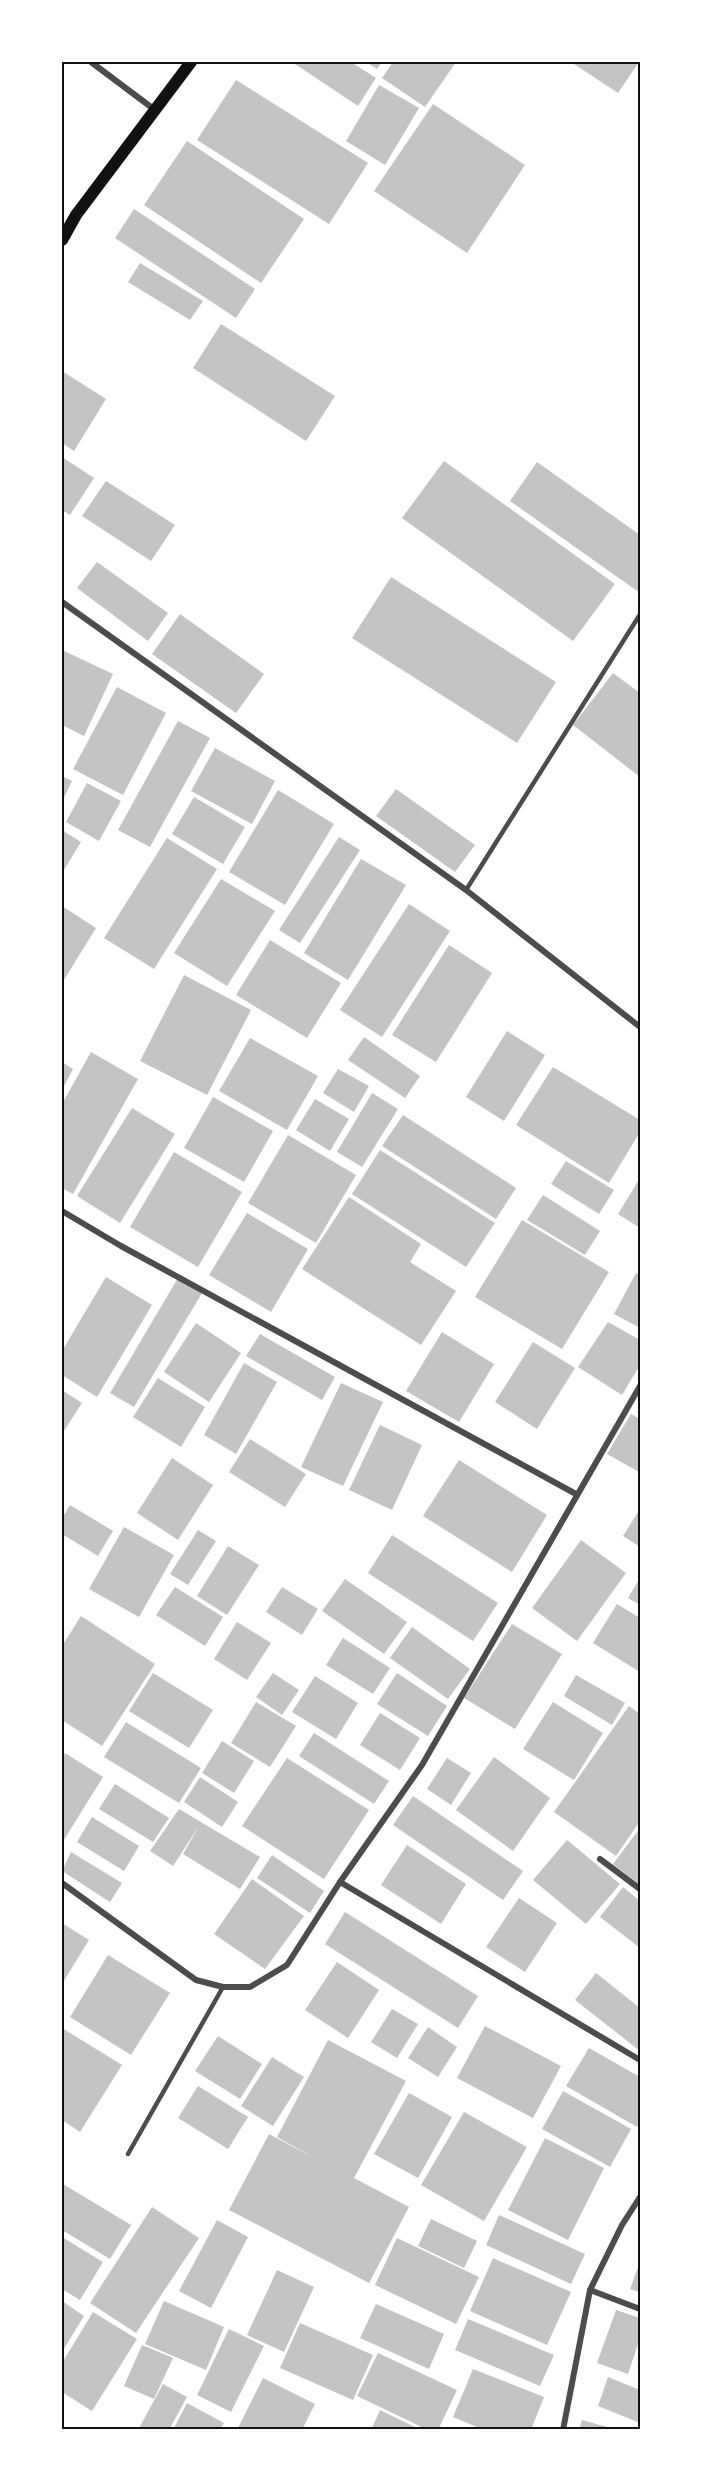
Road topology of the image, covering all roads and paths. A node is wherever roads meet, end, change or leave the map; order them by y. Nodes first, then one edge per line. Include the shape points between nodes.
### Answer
1 (91, 62) edge
2 (191, 62) edge
3 (156, 110) junction
4 (62, 240) edge
5 (62, 602) edge
6 (639, 616) dead end
7 (466, 890) junction
8 (640, 1026) edge
9 (62, 1211) edge
10 (640, 1386) edge
11 (576, 1494) junction
12 (600, 1859) dead end
13 (340, 1882) junction
14 (62, 1883) edge
15 (640, 1889) edge
16 (223, 1987) junction
17 (640, 2060) edge
18 (128, 2154) dead end
19 (640, 2197) edge
20 (590, 2290) junction
21 (640, 2309) edge
22 (563, 2430) edge

1 - 3 street
2 - 3 main road
3 - 4 main road via 76,215
5 - 7 street
6 - 7 lane
7 - 8 street
9 - 11 street
10 - 11 street
11 - 13 street via 422,1765
12 - 15 street
13 - 16 street via 287,1965 250,1987
13 - 17 street
14 - 16 street via 196,1980
16 - 18 lane
19 - 20 street
20 - 21 street
20 - 22 street

